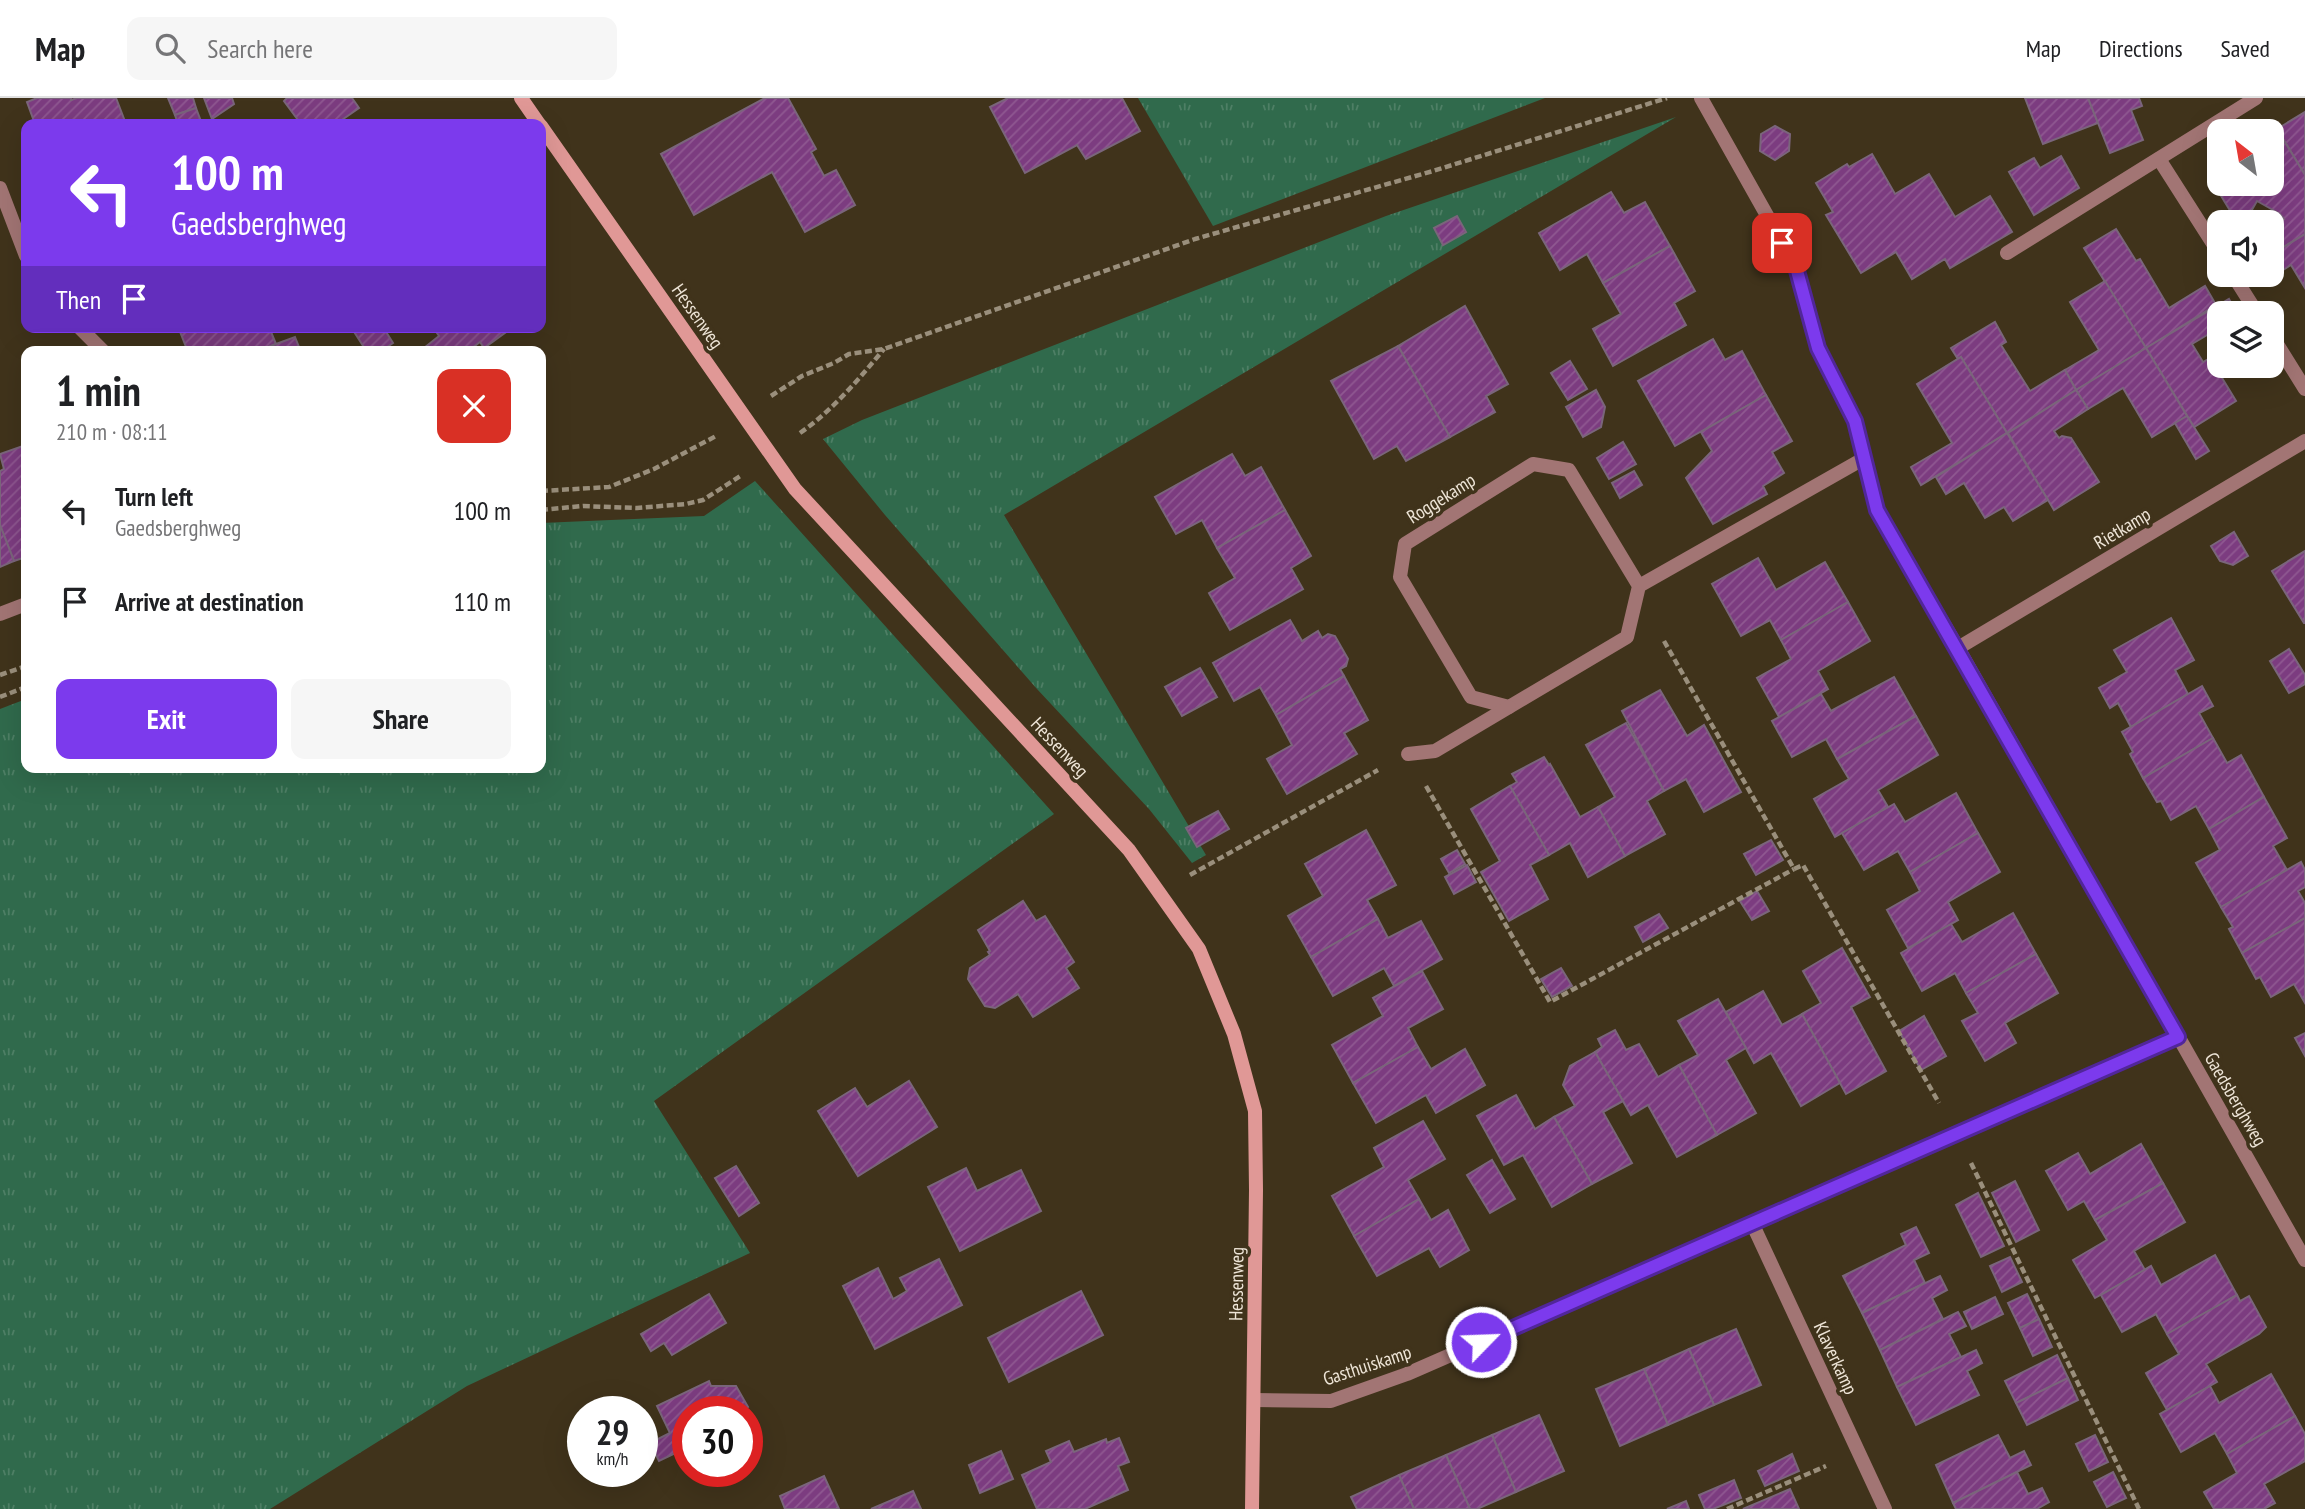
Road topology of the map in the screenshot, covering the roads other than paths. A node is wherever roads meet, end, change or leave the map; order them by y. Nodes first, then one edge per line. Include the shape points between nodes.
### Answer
1 (521, 98) edge
2 (1701, 98) edge
3 (2256, 98) edge
4 (536, 119) edge
5 (546, 134) edge
6 (2159, 159) junction
7 (0, 188) edge
8 (2207, 234) edge
9 (21, 243) edge
10 (2007, 253) dead end
11 (85, 333) edge
12 (98, 346) edge
13 (2284, 355) edge
14 (2305, 389) edge
15 (2305, 441) edge
16 (1863, 459) junction
17 (1639, 586) junction
18 (21, 606) edge
19 (0, 614) edge
20 (1958, 648) junction
21 (1509, 707) junction
22 (1408, 754) road end
23 (2178, 1037) junction
24 (1752, 1223) junction
25 (2305, 1260) edge
26 (1254, 1400) junction
27 (1252, 1509) edge
28 (1885, 1509) edge

1 - 4 main road, Hessenweg
2 - 16 street, Gaedsberghweg via 1796,267 1818,348 1855,421
3 - 6 street
5 - 26 main road, Hessenweg via 795,489 1129,850 1199,948 1234,1034 1255,1111
6 - 8 street
6 - 10 street
7 - 9 street
11 - 12 street
13 - 14 street
15 - 20 street, Rietkamp
16 - 17 street
16 - 20 street, Gaedsberghweg via 1877,510
17 - 21 street via 1627,637
17 - 21 street, Roggekamp via 1569,470 1533,464 1405,544 1400,578 1471,697
18 - 19 street
20 - 23 street, Gaedsberghweg
21 - 22 street via 1435,751
23 - 24 street, Gasthuiskamp
23 - 25 street, Gaedsberghweg
24 - 26 street, Gasthuiskamp via 1407,1374 1331,1401
24 - 28 street, Klaverkamp
26 - 27 main road, Hessenweg

